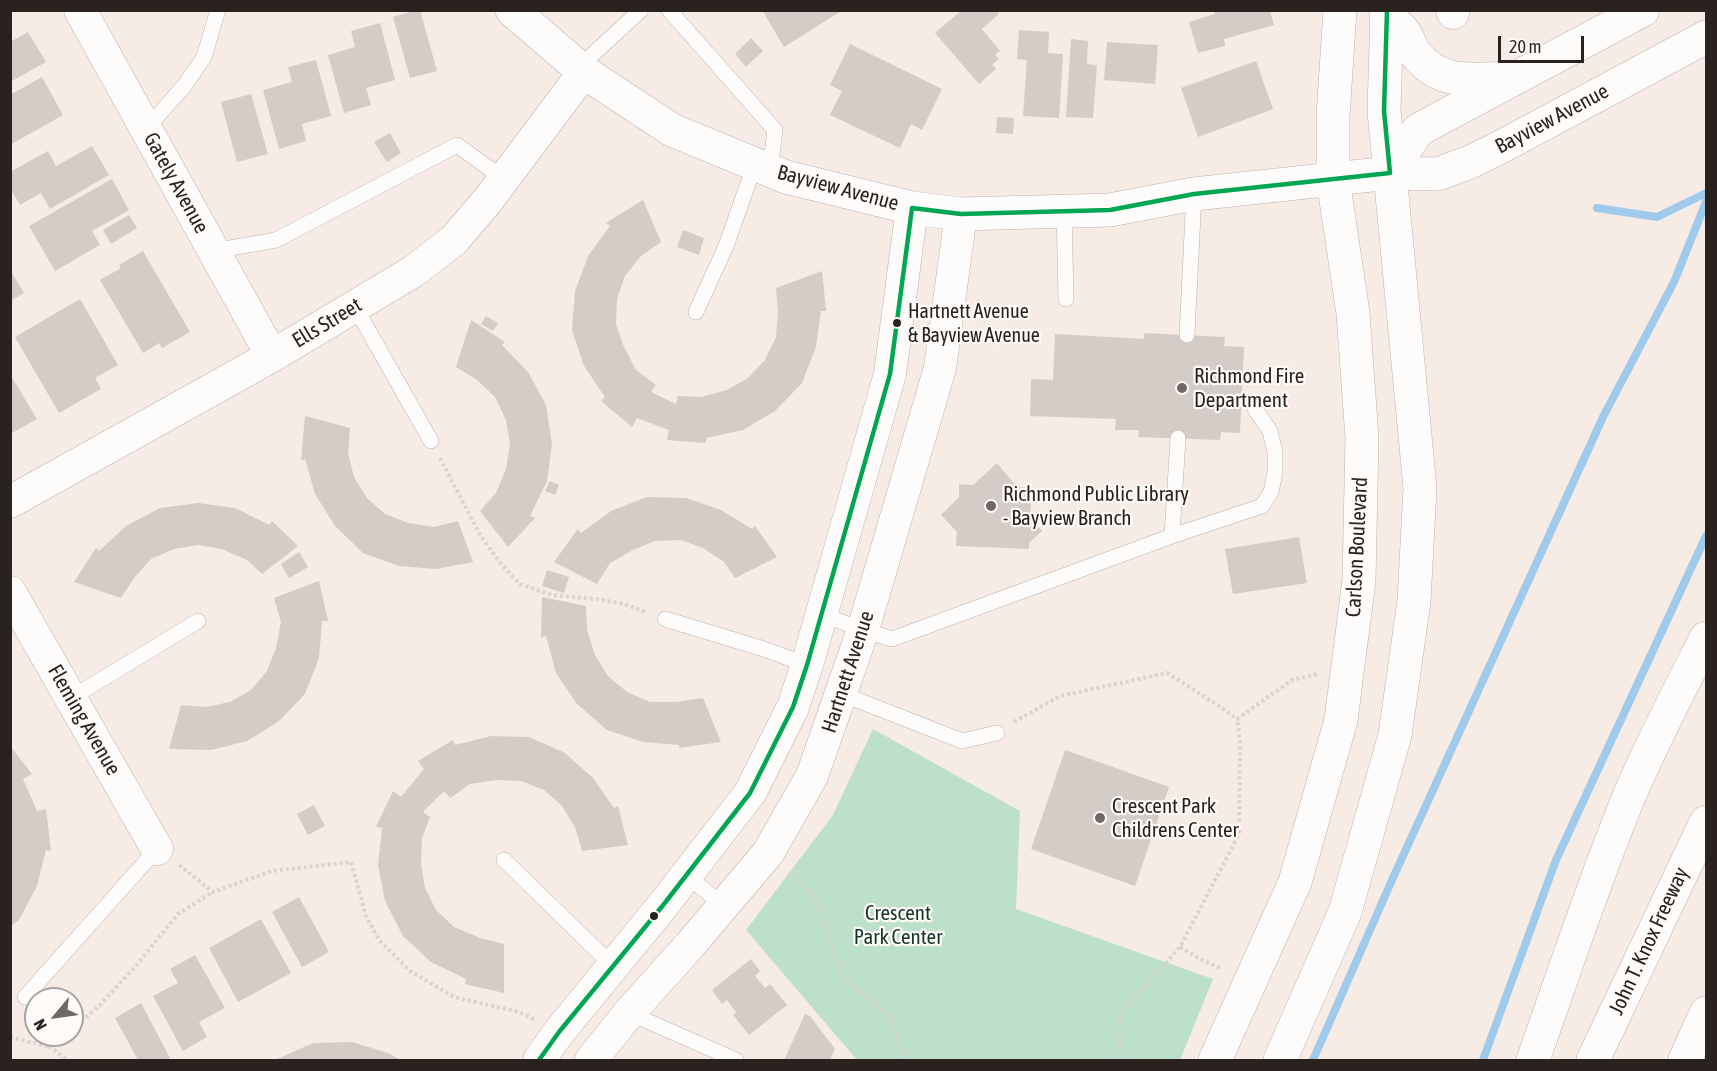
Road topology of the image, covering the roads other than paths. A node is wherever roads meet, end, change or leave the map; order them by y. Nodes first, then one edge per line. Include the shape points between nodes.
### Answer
1 (80, 10) edge
2 (218, 10) edge
3 (512, 10) edge
4 (641, 10) edge
5 (669, 10) edge
6 (1340, 10) edge
7 (1643, 10) edge
8 (1386, 13) edge
9 (1707, 37) edge
10 (581, 70) junction
11 (1515, 78) junction
12 (146, 129) junction
13 (762, 167) junction
14 (1390, 173) junction
15 (504, 179) junction
16 (1333, 180) junction
17 (1194, 194) junction
18 (912, 208) junction
19 (1064, 210) junction
20 (961, 214) junction
21 (213, 251) junction
22 (1066, 299) dead end
23 (355, 307) junction
24 (696, 312) dead end
25 (1187, 335) dead end
26 (272, 356) junction
27 (1255, 409) dead end
28 (1178, 438) dead end
29 (431, 441) road end
30 (10, 502) edge
31 (1172, 536) junction
32 (10, 592) edge
33 (821, 614) junction
34 (665, 619) road end
35 (198, 621) dead end
36 (863, 630) junction
37 (1707, 638) edge
38 (807, 664) junction
39 (842, 694) junction
40 (71, 698) junction
41 (997, 733) road end
42 (1707, 822) edge
43 (157, 849) joint
44 (504, 860) dead end
45 (687, 875) junction
46 (723, 906) junction
47 (613, 966) junction
48 (34, 987) edge
49 (629, 1013) junction
50 (1707, 1013) edge
51 (539, 1060) edge
52 (591, 1060) edge
53 (736, 1060) edge
54 (1215, 1060) edge
55 (1280, 1060) edge
56 (1533, 1060) edge
57 (1593, 1060) edge
58 (1684, 1060) edge

1 - 12 street, Gately Avenue
2 - 12 lane via 204,57
3 - 10 main road, Bayview Avenue
4 - 10 lane
5 - 13 lane via 775,129
6 - 16 main road, Carlson Boulevard
7 - 11 main road
8 - 11 main road via 1405,33 1423,62 1437,72 1456,79
8 - 14 main road via 1384,111
9 - 14 main road, Bayview Avenue via 1470,162 1438,174
10 - 13 main road, Bayview Avenue via 672,130
10 - 15 street, Ells Street
11 - 14 main road via 1418,130
12 - 21 street, Gately Avenue
13 - 18 main road, Bayview Avenue via 786,177
13 - 24 lane
14 - 16 main road, Bayview Avenue
14 - 55 main road via 1420,488 1414,601 1395,735 1345,912
15 - 21 lane via 457,145 276,240
15 - 23 street, Ells Street via 454,240 414,272
16 - 17 main road, Bayview Avenue
16 - 54 main road, Carlson Boulevard via 1353,313 1362,438 1359,580 1341,720 1295,882
17 - 19 main road, Bayview Avenue via 1110,210
17 - 25 lane
18 - 20 main road, Bayview Avenue
18 - 33 street, Hartnett Avenue via 890,374
19 - 20 main road, Bayview Avenue
19 - 22 lane
20 - 36 street, Hartnett Avenue via 940,368
21 - 26 street, Gately Avenue
23 - 26 street, Ells Street
23 - 29 lane
26 - 30 street, Ells Street
27 - 31 lane via 1270,431 1275,452 1271,492 1262,506
28 - 31 lane
31 - 36 lane via 892,639
32 - 40 street, Fleming Avenue
33 - 36 lane
33 - 38 street, Hartnett Avenue
34 - 38 lane
35 - 40 lane
36 - 39 street, Hartnett Avenue
37 - 56 main road via 1629,797
38 - 45 street, Hartnett Avenue via 793,707 750,793
39 - 41 lane via 962,741
39 - 46 street, Hartnett Avenue via 812,776 768,853
40 - 43 street, Fleming Avenue
42 - 57 main road, John T. Knox Freeway
43 - 48 lane
44 - 47 lane
45 - 46 lane
45 - 47 street, Hartnett Avenue
46 - 49 street, Hartnett Avenue
47 - 51 street, Hartnett Avenue
49 - 52 street, Hartnett Avenue
49 - 53 lane
50 - 58 main road

